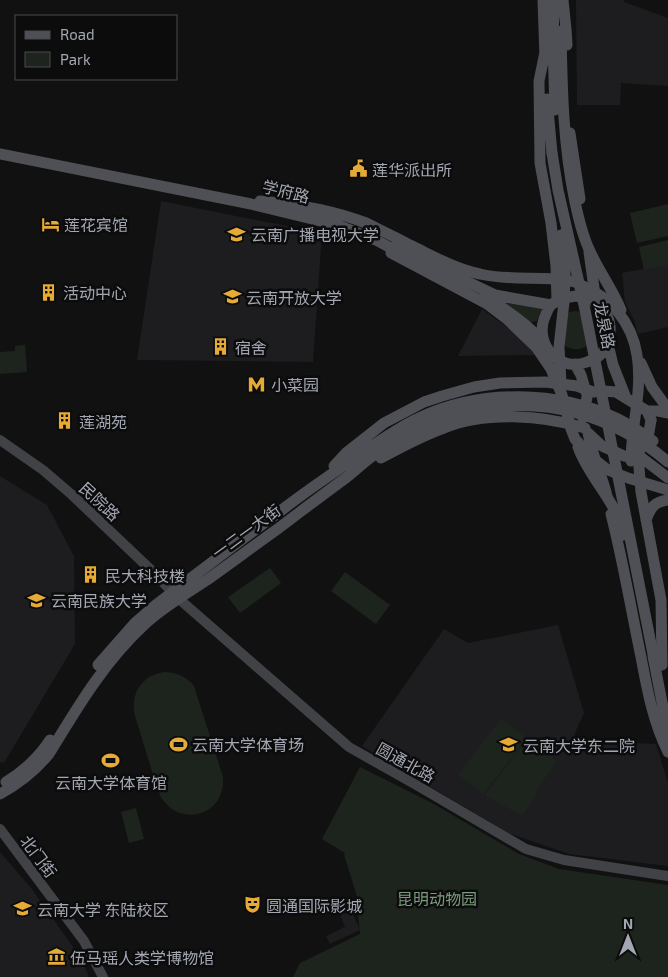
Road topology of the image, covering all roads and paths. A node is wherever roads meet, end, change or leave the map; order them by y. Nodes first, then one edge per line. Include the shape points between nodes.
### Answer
1 (543, 0) edge
2 (554, 0) edge
3 (558, 0) edge
4 (563, 0) edge
5 (545, 52) junction
6 (0, 148) edge
7 (552, 152) junction
8 (0, 154) edge
9 (252, 200) junction
10 (337, 225) junction
11 (596, 302) junction
12 (554, 303) junction
13 (628, 328) junction
14 (608, 344) junction
15 (545, 345) junction
16 (637, 356) junction
17 (578, 370) junction
18 (573, 385) junction
19 (589, 393) junction
20 (562, 395) junction
21 (626, 398) junction
22 (668, 409) edge
23 (668, 413) edge
24 (649, 416) junction
25 (582, 419) junction
26 (575, 439) junction
27 (0, 440) edge
28 (668, 453) edge
29 (638, 454) junction
30 (668, 462) edge
31 (349, 476) junction
32 (668, 478) edge
33 (319, 481) junction
34 (668, 490) edge
35 (668, 500) edge
36 (646, 520) junction
37 (176, 596) junction
38 (655, 624) junction
39 (662, 665) junction
40 (668, 694) edge
41 (668, 733) edge
42 (668, 748) edge
43 (668, 752) edge
44 (0, 785) edge
45 (0, 794) edge
46 (0, 829) edge
47 (668, 876) edge
48 (104, 977) edge

1 - 5 main road
2 - 7 main road, 龙泉路
3 - 13 main road, bridge via 564,131 578,212 586,244
4 - 11 main road via 570,128
5 - 7 main road via 546,137
5 - 12 main road via 539,81 540,162 556,266
6 - 9 main road, 学府路
7 - 20 main road, bridge via 550,177 565,260 559,347
7 - 38 main road, 龙泉路, bridge via 590,304
7 - 41 main road, 龙泉路, bridge
8 - 10 main road, 学府路 via 251,204
9 - 12 main road, 学府路 via 338,221 378,236 495,295
9 - 13 main road, bridge via 320,209 346,216 480,275 571,281 603,296 616,308
10 - 15 main road, 学府路 via 376,240 495,303 539,336
10 - 20 main road, 学府路, bridge via 487,304 536,347 551,369
11 - 12 main road via 576,296
11 - 14 main road via 609,321 611,333
12 - 15 main road via 542,324
13 - 16 main road, bridge
14 - 17 main road via 600,355
14 - 21 main road
15 - 17 main road via 557,358
16 - 22 main road, bridge
16 - 38 main road, bridge via 638,398 631,461 653,587
17 - 18 main road via 580,380
17 - 19 main road
18 - 19 main road
18 - 33 main road via 500,383 424,402 384,423
19 - 21 main road via 616,392
19 - 25 main road, bridge
20 - 26 main road, bridge
21 - 24 main road
23 - 24 main road via 658,411
24 - 29 main road, bridge via 649,432
25 - 28 main road via 617,419
25 - 29 main road via 602,446 624,456
25 - 30 main road via 594,418 628,434
25 - 31 main road via 576,426 520,418 488,417 465,421 444,427
25 - 31 main road, 一二一大街 via 549,407 521,405 458,412 402,436
25 - 33 main road, 一二一大街 via 543,398 512,397 450,406 420,417 383,438
25 - 43 main road via 603,478 650,702
26 - 34 main road, bridge via 608,470
26 - 42 main road, bridge via 582,459 618,518
27 - 37 main road, 民院路 via 71,494
29 - 32 main road
29 - 36 main road
31 - 37 main road, 一二一大街 via 216,574
33 - 37 main road, 一二一大街
35 - 36 main road via 655,504
36 - 39 main road via 662,600
37 - 44 main road, 一二一大街 via 135,623 91,674 46,746 30,763
37 - 45 main road, 一二一大街 via 112,659 42,762 29,776
37 - 47 main road, 圆通北路 via 349,748 526,849 564,860
38 - 39 main road
39 - 40 main road
46 - 48 main road, 北门街 via 84,941

